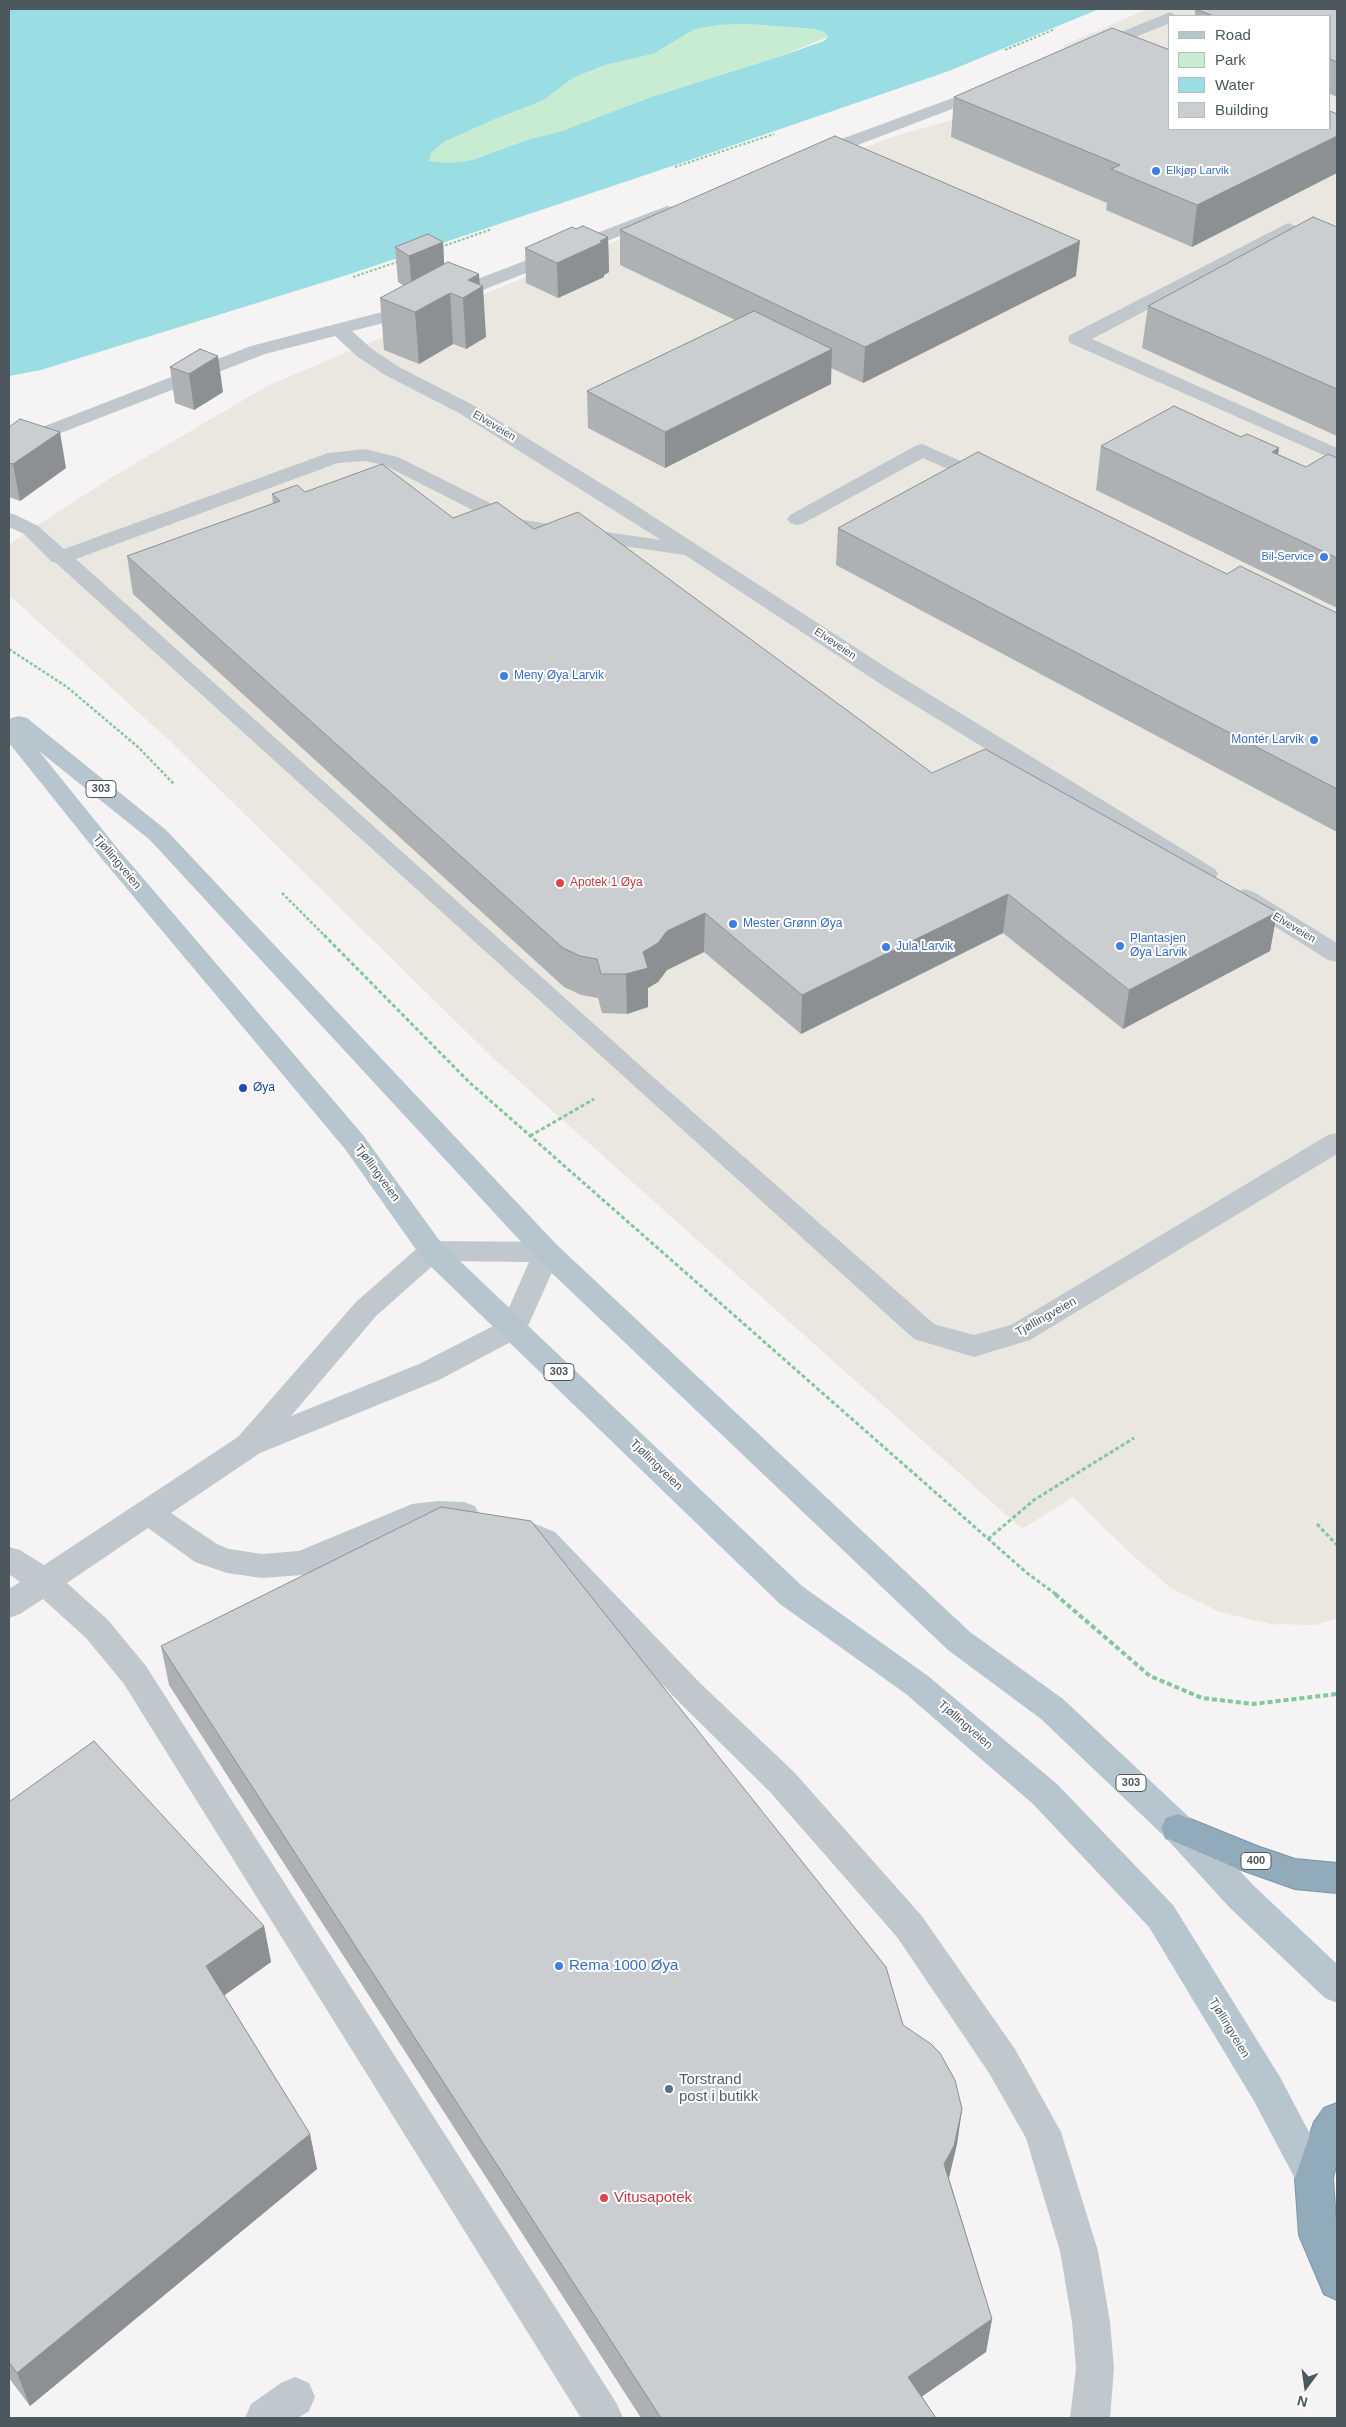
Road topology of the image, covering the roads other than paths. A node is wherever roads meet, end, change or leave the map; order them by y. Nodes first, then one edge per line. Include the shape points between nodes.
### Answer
1 (1168, 17) edge
2 (1075, 56) edge
3 (1003, 85) edge
4 (800, 161) edge
5 (680, 206) edge
6 (1337, 248) edge
7 (338, 328) junction
8 (9, 447) edge
9 (1337, 455) edge
10 (1002, 487) edge
11 (9, 519) edge
12 (797, 519) dead end
13 (694, 551) junction
14 (59, 558) junction
15 (9, 715) edge
16 (9, 728) edge
17 (1337, 954) edge
18 (1337, 1142) edge
19 (432, 1251) junction
20 (547, 1252) junction
21 (514, 1328) junction
22 (249, 1445) junction
23 (147, 1512) junction
24 (9, 1559) edge
25 (44, 1581) junction
26 (9, 1605) edge
27 (1178, 1828) junction
28 (1337, 1878) edge
29 (1337, 1987) edge
30 (1337, 2120) edge
31 (1314, 2178) junction
32 (1337, 2281) edge
33 (603, 2418) edge
34 (1090, 2418) edge

1 - 2 lane
3 - 4 lane
5 - 7 lane via 420,308
6 - 9 lane via 1288,228 1076,339
7 - 8 lane via 258,350
7 - 13 lane, Elveveien via 365,353 392,371 466,409
10 - 12 lane via 922,450
11 - 14 lane, Tjøllingveien via 31,530
13 - 14 lane via 519,526 391,461 365,455 334,458
13 - 17 lane, Elveveien via 890,680
14 - 18 lane, Tjøllingveien via 924,1332 974,1346 1020,1333
15 - 20 main road, 303 via 158,835
16 - 19 main road, Tjøllingveien / 303 via 110,854 354,1142
19 - 20 lane
19 - 21 main road, Tjøllingveien / 303
19 - 22 lane via 366,1309
20 - 21 lane
20 - 27 main road, 303 via 960,1641 1052,1708
21 - 22 lane via 429,1372
21 - 31 main road, Tjøllingveien / 303 via 791,1596 917,1685 1045,1794 1162,1916 1267,2089
22 - 23 lane
23 - 25 lane
23 - 34 lane via 206,1553 227,1561 262,1566 302,1563 412,1516 438,1513 500,1520 544,1541 689,1692 782,1782 908,1926 1002,2061 1043,2132 1079,2251 1095,2368
24 - 25 lane
25 - 26 lane
25 - 33 lane via 97,1629 135,1675
27 - 28 highway, 400 via 1248,1858 1296,1874
27 - 29 main road, 303 via 1242,1897
30 - 31 highway via 1327,2134
31 - 32 highway via 1318,2235

